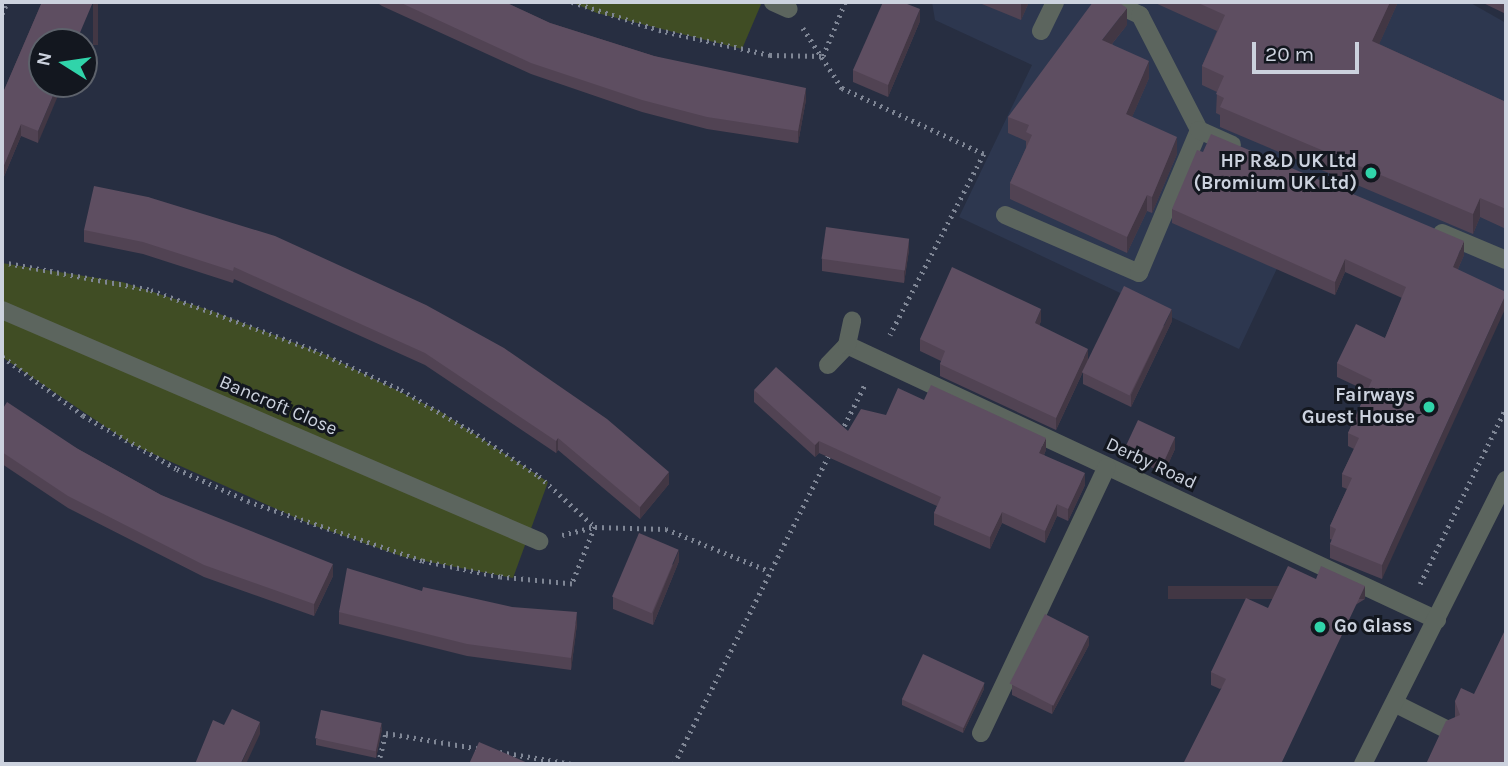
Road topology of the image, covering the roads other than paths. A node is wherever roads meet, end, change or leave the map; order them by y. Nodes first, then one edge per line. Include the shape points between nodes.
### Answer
1 (1055, 2) edge
2 (1112, 2) edge
3 (1041, 31) dead end
4 (1199, 130) junction
5 (1250, 152) edge
6 (1005, 215) dead end
7 (1429, 228) edge
8 (1506, 260) edge
9 (2, 310) edge
10 (852, 321) dead end
11 (847, 345) junction
12 (828, 365) dead end
13 (1107, 467) junction
14 (1506, 480) edge
15 (539, 541) dead end
16 (1437, 621) junction
17 (1396, 704) junction
18 (1450, 731) edge
19 (981, 733) dead end
20 (1363, 764) edge

1 - 3 street
2 - 4 street via 1140,15
4 - 5 street
4 - 6 street via 1139,274
7 - 8 street
9 - 15 street, Bancroft Close
10 - 11 street
11 - 12 street
11 - 13 street, Derby Road
13 - 16 street, Derby Road
13 - 19 street
14 - 16 street
16 - 17 street
17 - 18 street
17 - 20 street

